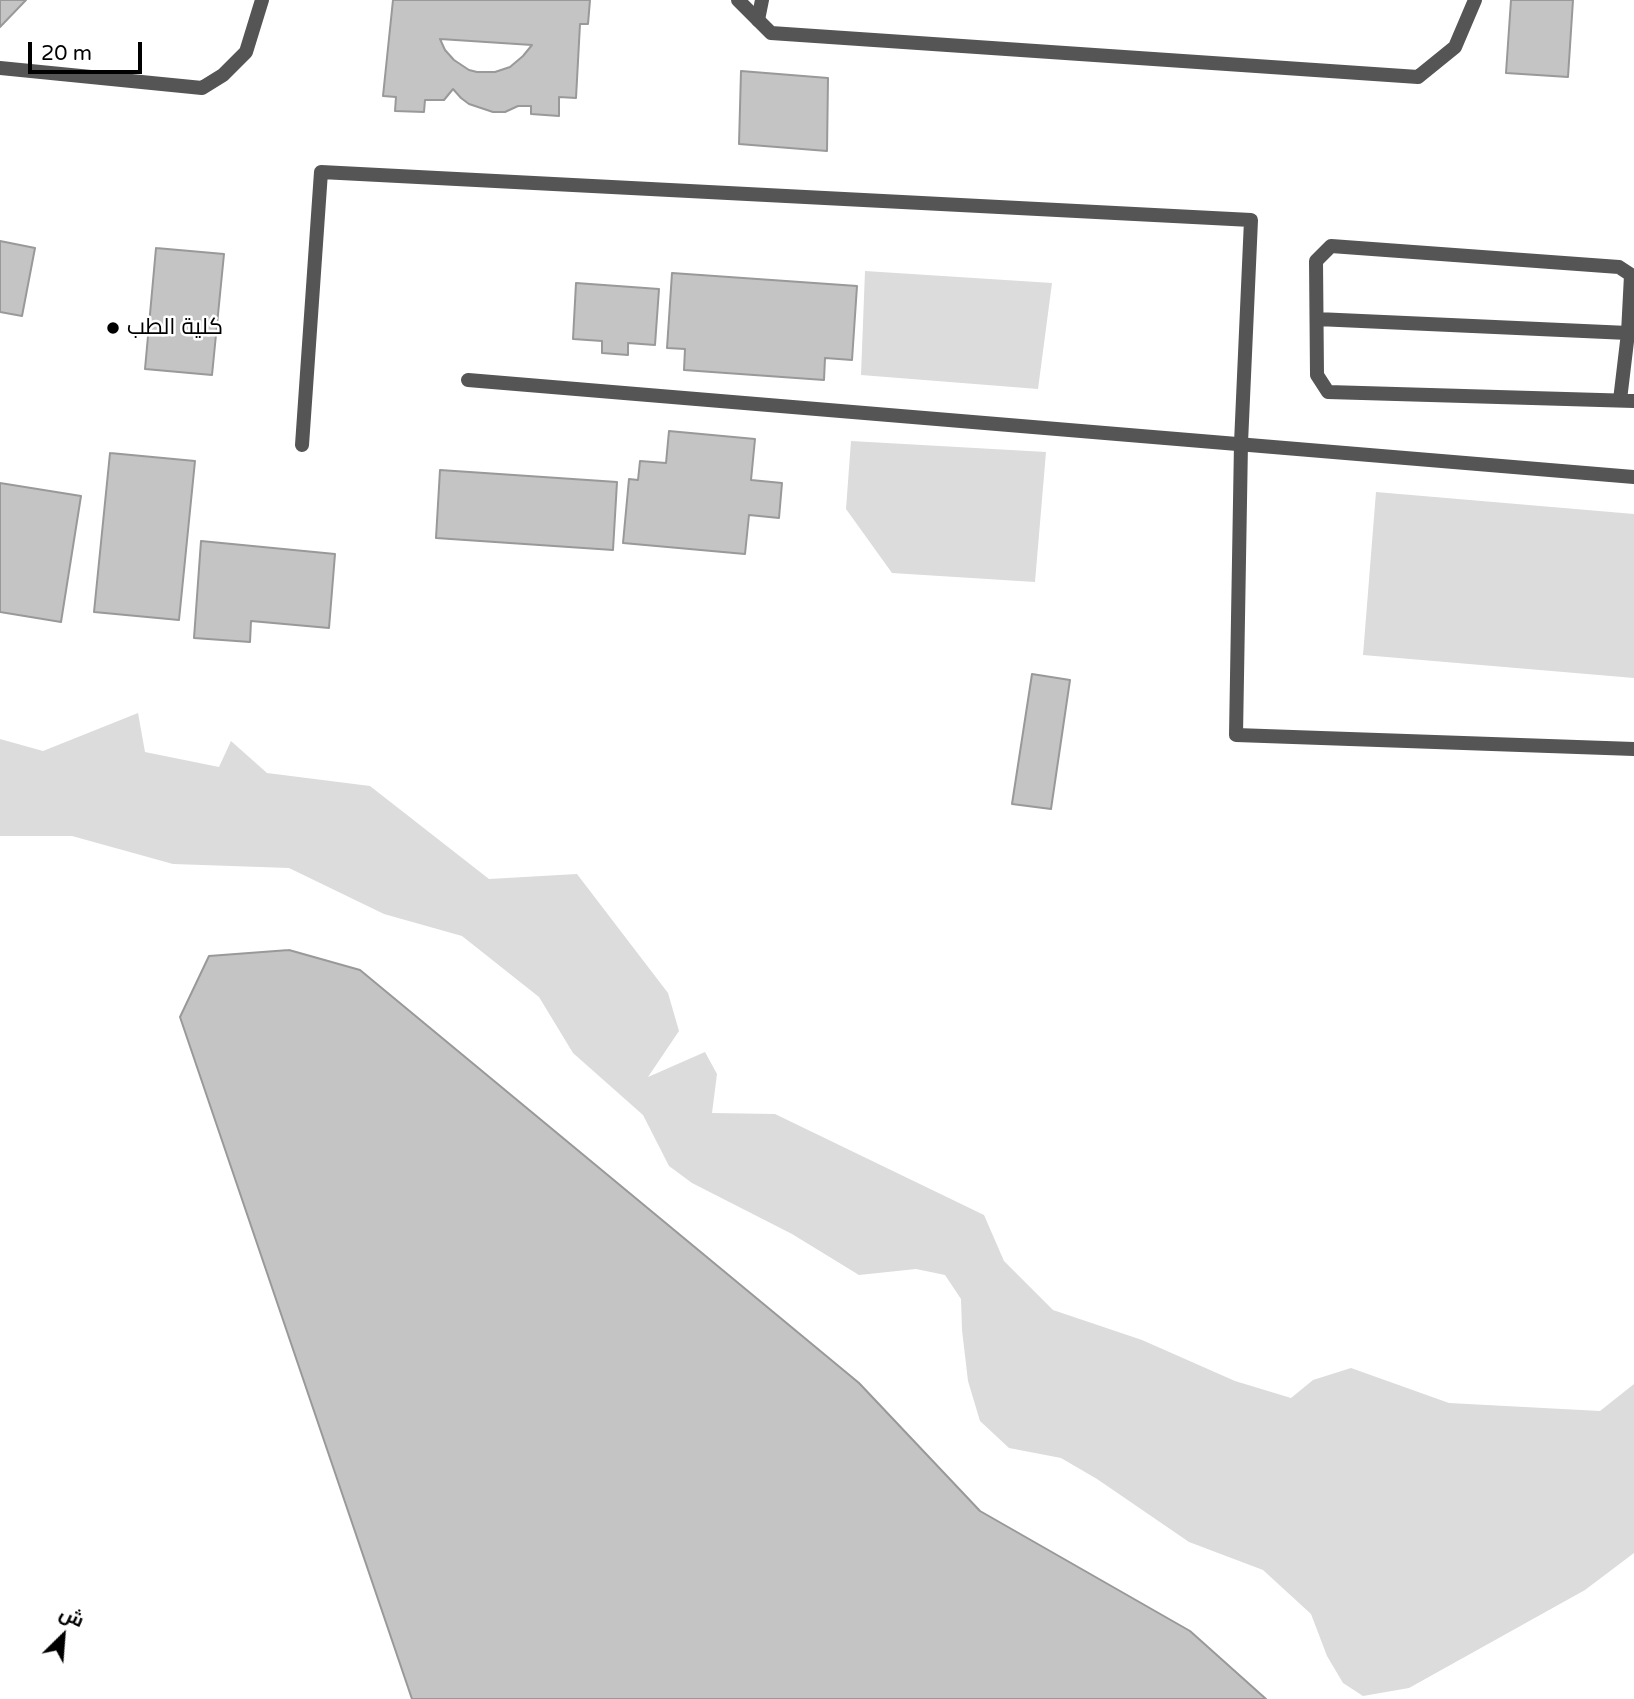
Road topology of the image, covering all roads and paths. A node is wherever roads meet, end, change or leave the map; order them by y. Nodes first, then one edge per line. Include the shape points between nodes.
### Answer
1 (262, 0) edge
2 (738, 0) edge
3 (762, 0) edge
4 (1475, 0) edge
5 (758, 20) junction
6 (0, 68) edge
7 (1317, 319) junction
8 (1628, 333) junction
9 (468, 380) dead end
10 (1627, 401) edge
11 (1241, 443) junction
12 (302, 445) dead end
13 (1634, 477) edge
14 (1634, 749) edge

1 - 6 street via 246,52 202,88
2 - 5 street
3 - 5 street
4 - 5 street via 1455,47 1418,78 771,33
7 - 8 street
7 - 8 street via 1316,261 1331,246 1619,267 1631,275
7 - 10 street via 1317,375 1328,392
8 - 10 street
9 - 11 street
11 - 12 street via 1251,220 321,172
11 - 13 street
11 - 14 street via 1236,735

